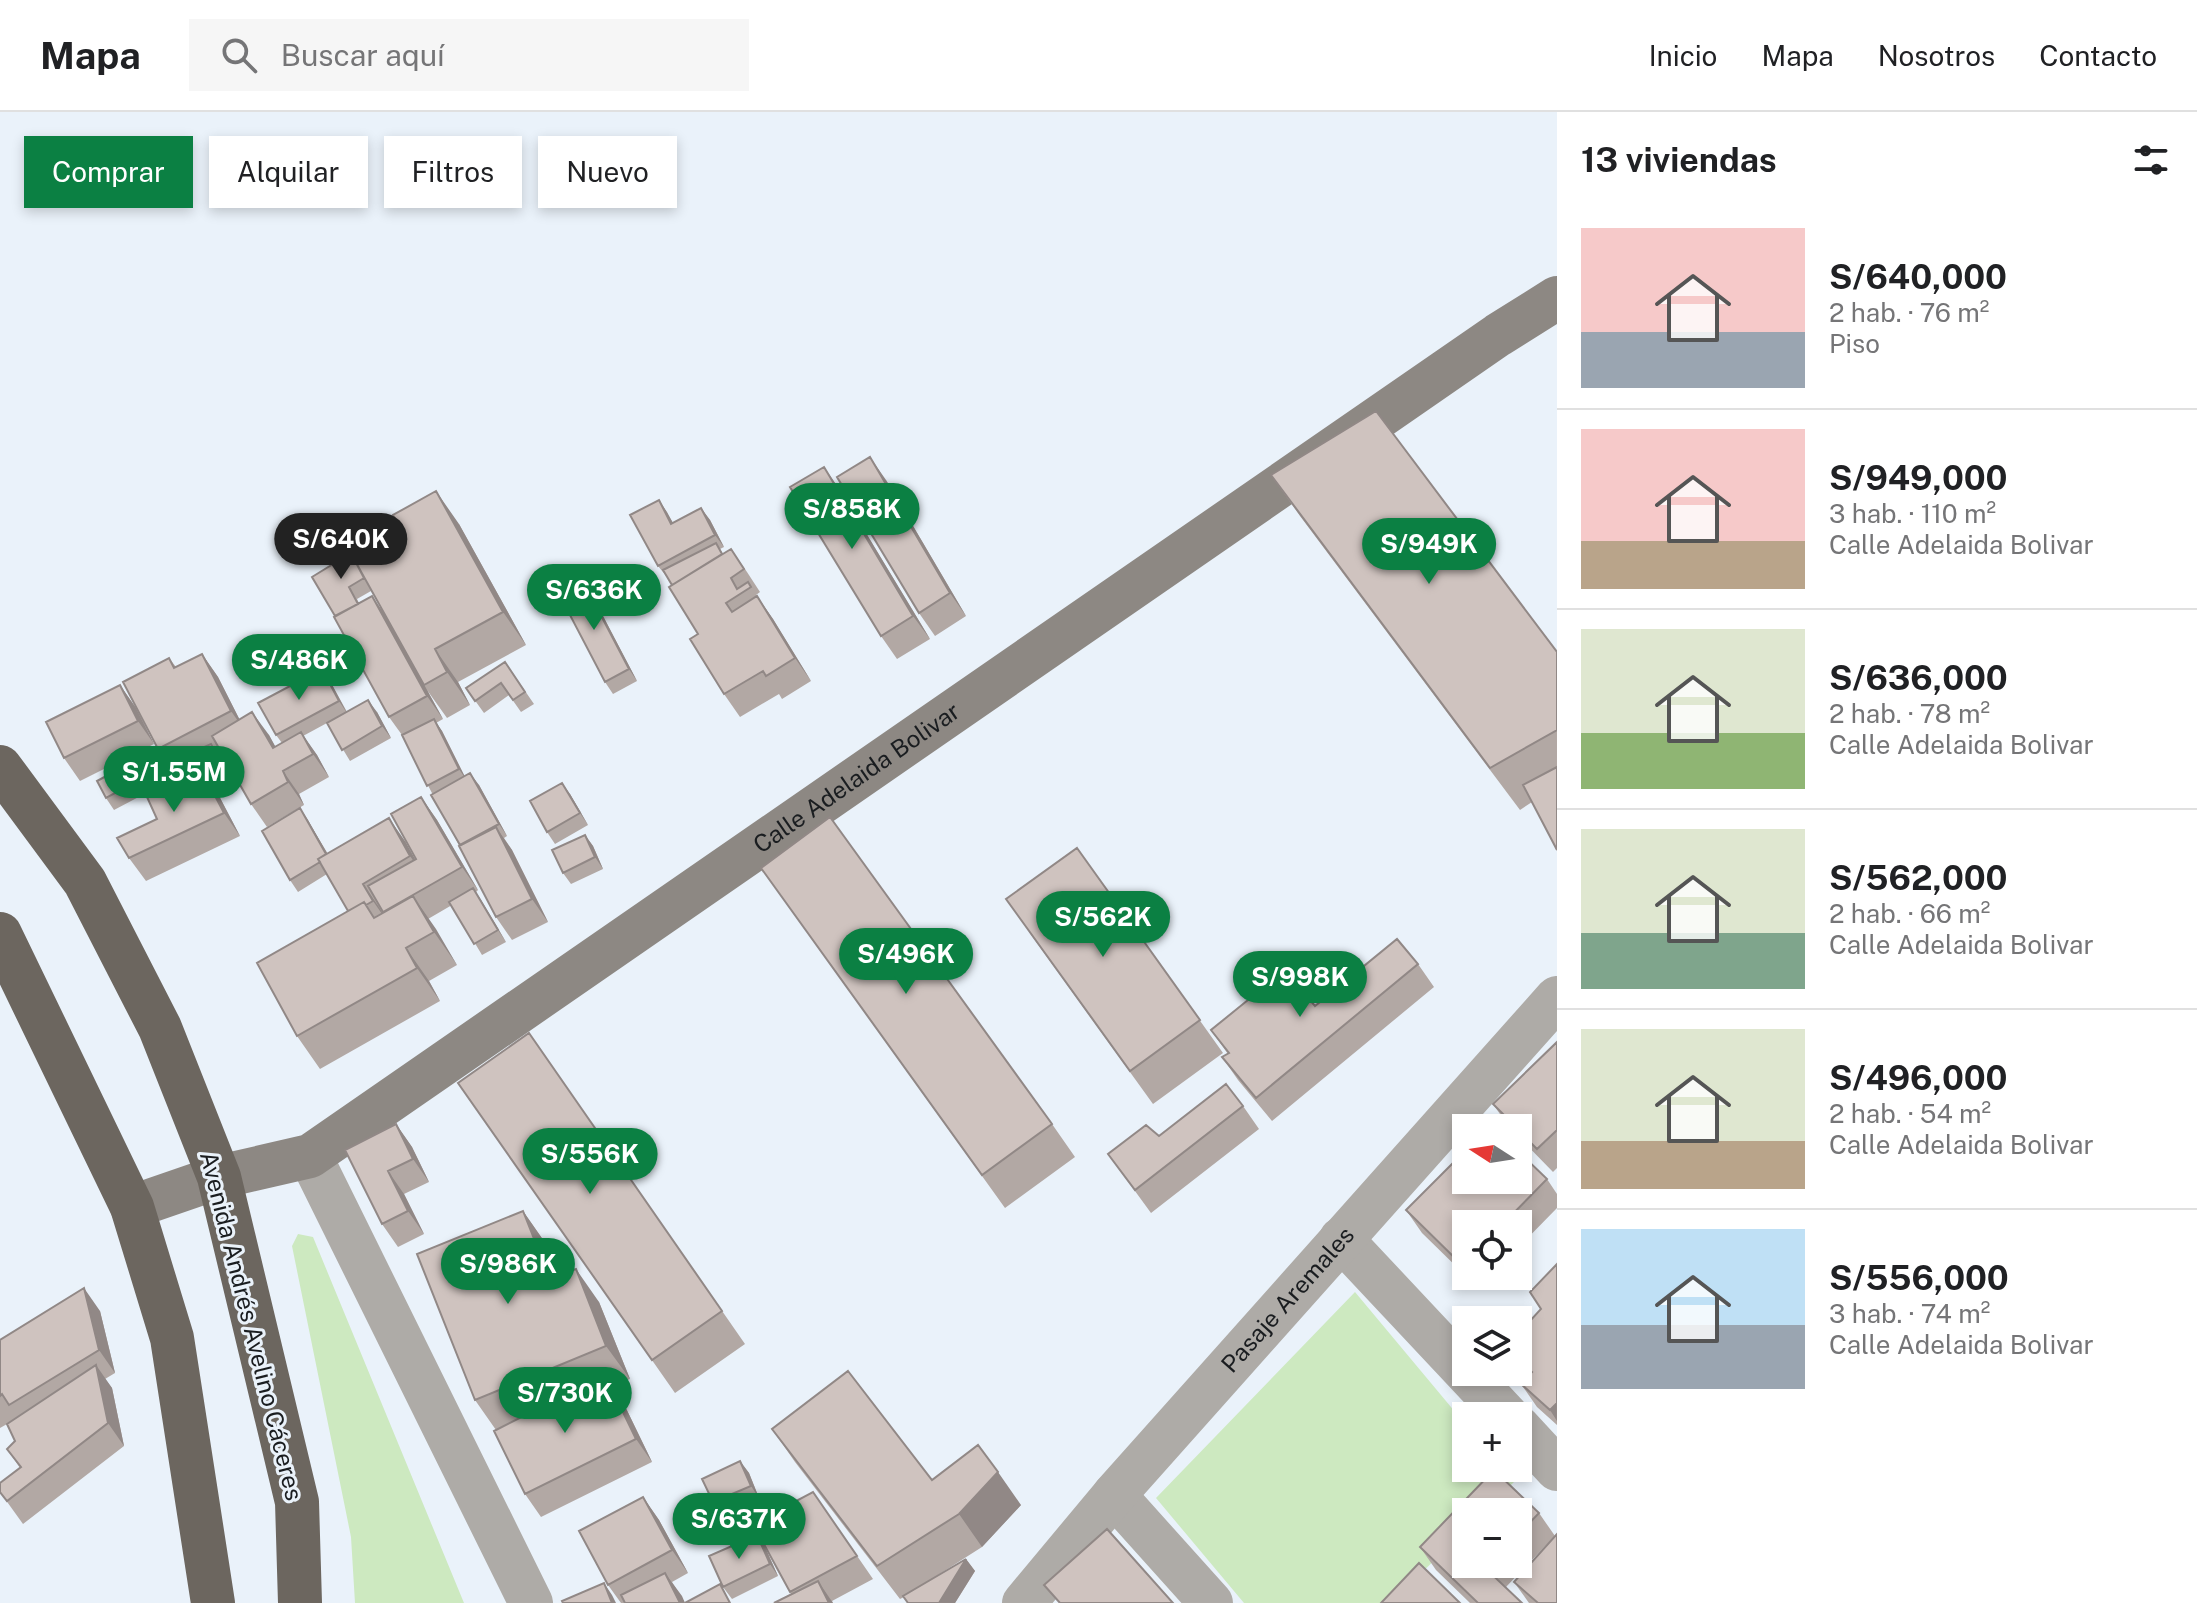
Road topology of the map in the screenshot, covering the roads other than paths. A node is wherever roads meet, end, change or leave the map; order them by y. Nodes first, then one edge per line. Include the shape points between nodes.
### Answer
1 (1557, 298) edge
2 (0, 767) edge
3 (0, 934) edge
4 (1557, 998) edge
5 (310, 1156) junction
6 (219, 1177) junction
7 (132, 1207) junction
8 (1341, 1239) junction
9 (1494, 1402) edge
10 (1532, 1442) edge
11 (1557, 1469) edge
12 (1114, 1495) junction
13 (213, 1603) edge
14 (300, 1603) edge
15 (531, 1603) edge
16 (1024, 1603) edge
17 (1211, 1603) edge

1 - 5 main road, Calle Adelaida Bolivar
2 - 6 highway, Avenida Andrés Avelino Cáceres via 85,882 160,1028
3 - 7 highway
4 - 8 street, Pasaje Aremales
5 - 6 main road, Calle Adelaida Bolivar
5 - 15 street
6 - 7 main road, Calle Adelaida Bolivar
6 - 14 highway, Avenida Andrés Avelino Cáceres via 297,1502
7 - 13 highway via 172,1338
8 - 9 street
8 - 12 street, Pasaje Aremales
10 - 11 street
12 - 16 street, Pasaje Aremales
12 - 17 street

